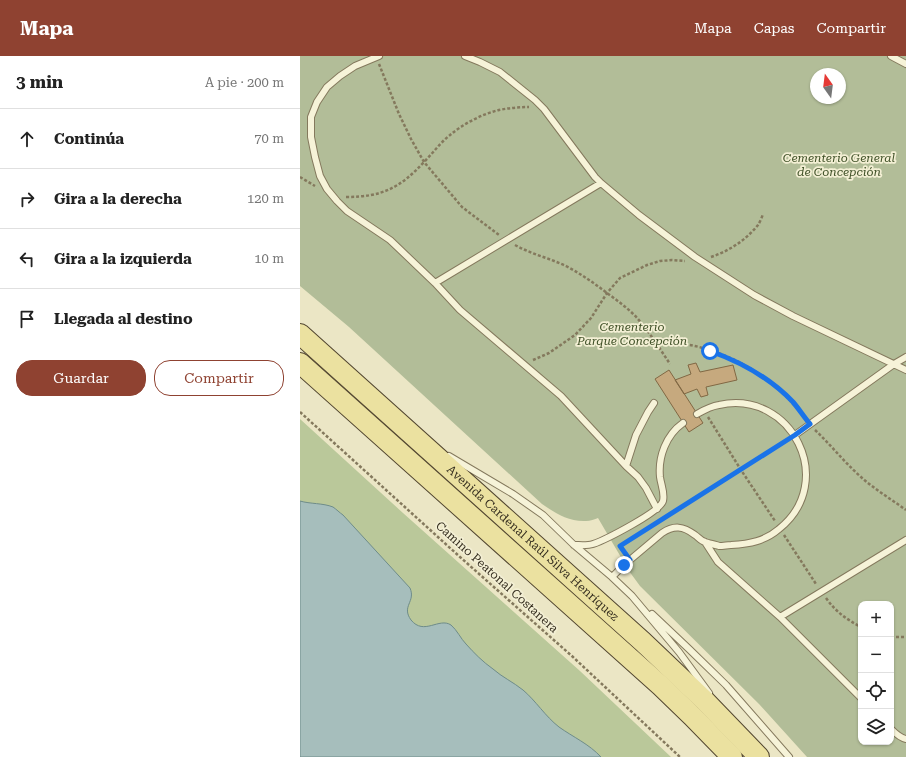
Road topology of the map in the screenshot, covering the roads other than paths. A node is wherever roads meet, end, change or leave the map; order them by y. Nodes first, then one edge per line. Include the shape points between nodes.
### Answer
1 (378, 56) edge
2 (464, 56) edge
3 (891, 56) edge
4 (906, 64) edge
5 (601, 184) junction
6 (435, 283) junction
7 (300, 334) edge
8 (906, 357) edge
9 (300, 362) edge
10 (894, 364) junction
11 (906, 370) edge
12 (654, 403) dead end
13 (697, 414) dead end
14 (683, 423) dead end
15 (406, 430) junction
16 (795, 435) junction
17 (437, 449) dead end
18 (443, 452) dead end
19 (626, 466) junction
20 (657, 509) junction
21 (906, 540) edge
22 (705, 542) junction
23 (574, 545) junction
24 (612, 577) junction
25 (632, 596) junction
26 (780, 617) junction
27 (858, 695) edge
28 (711, 696) dead end
29 (715, 702) dead end
30 (894, 731) edge
31 (740, 736) junction
32 (906, 740) edge
33 (732, 757) edge
34 (759, 757) edge
35 (789, 757) edge

1 - 6 lane via 340,76 317,102 311,117 310,137 315,158 320,176 331,195 347,211 390,240
2 - 5 lane via 500,72 535,100
3 - 4 lane
5 - 6 lane
5 - 10 lane via 700,260 754,295
6 - 19 lane via 460,310 561,396
7 - 15 main road, Avenida Cardenal Raúl Silva Henríquez
8 - 10 lane
9 - 33 main road, Avenida Cardenal Raúl Silva Henríquez via 661,686
10 - 11 lane
10 - 16 lane
12 - 19 lane via 636,435
13 - 16 lane via 718,405 749,404 776,416
14 - 20 lane via 662,451 660,476 663,497
15 - 17 lane
15 - 31 main road, Avenida Cardenal Raúl Silva Henríquez via 644,642
16 - 22 lane via 804,458 806,476 803,494 788,521 774,533 752,543 720,546
18 - 23 lane via 527,503
19 - 20 lane via 646,488
20 - 23 lane via 612,536 591,545
21 - 26 lane
22 - 24 lane via 684,529 667,530
22 - 26 lane via 718,562
23 - 24 lane
24 - 25 lane
25 - 28 lane via 679,652
25 - 35 lane via 726,686
26 - 27 lane
29 - 31 lane
30 - 32 lane
31 - 34 main road, Avenida Cardenal Raúl Silva Henríquez

